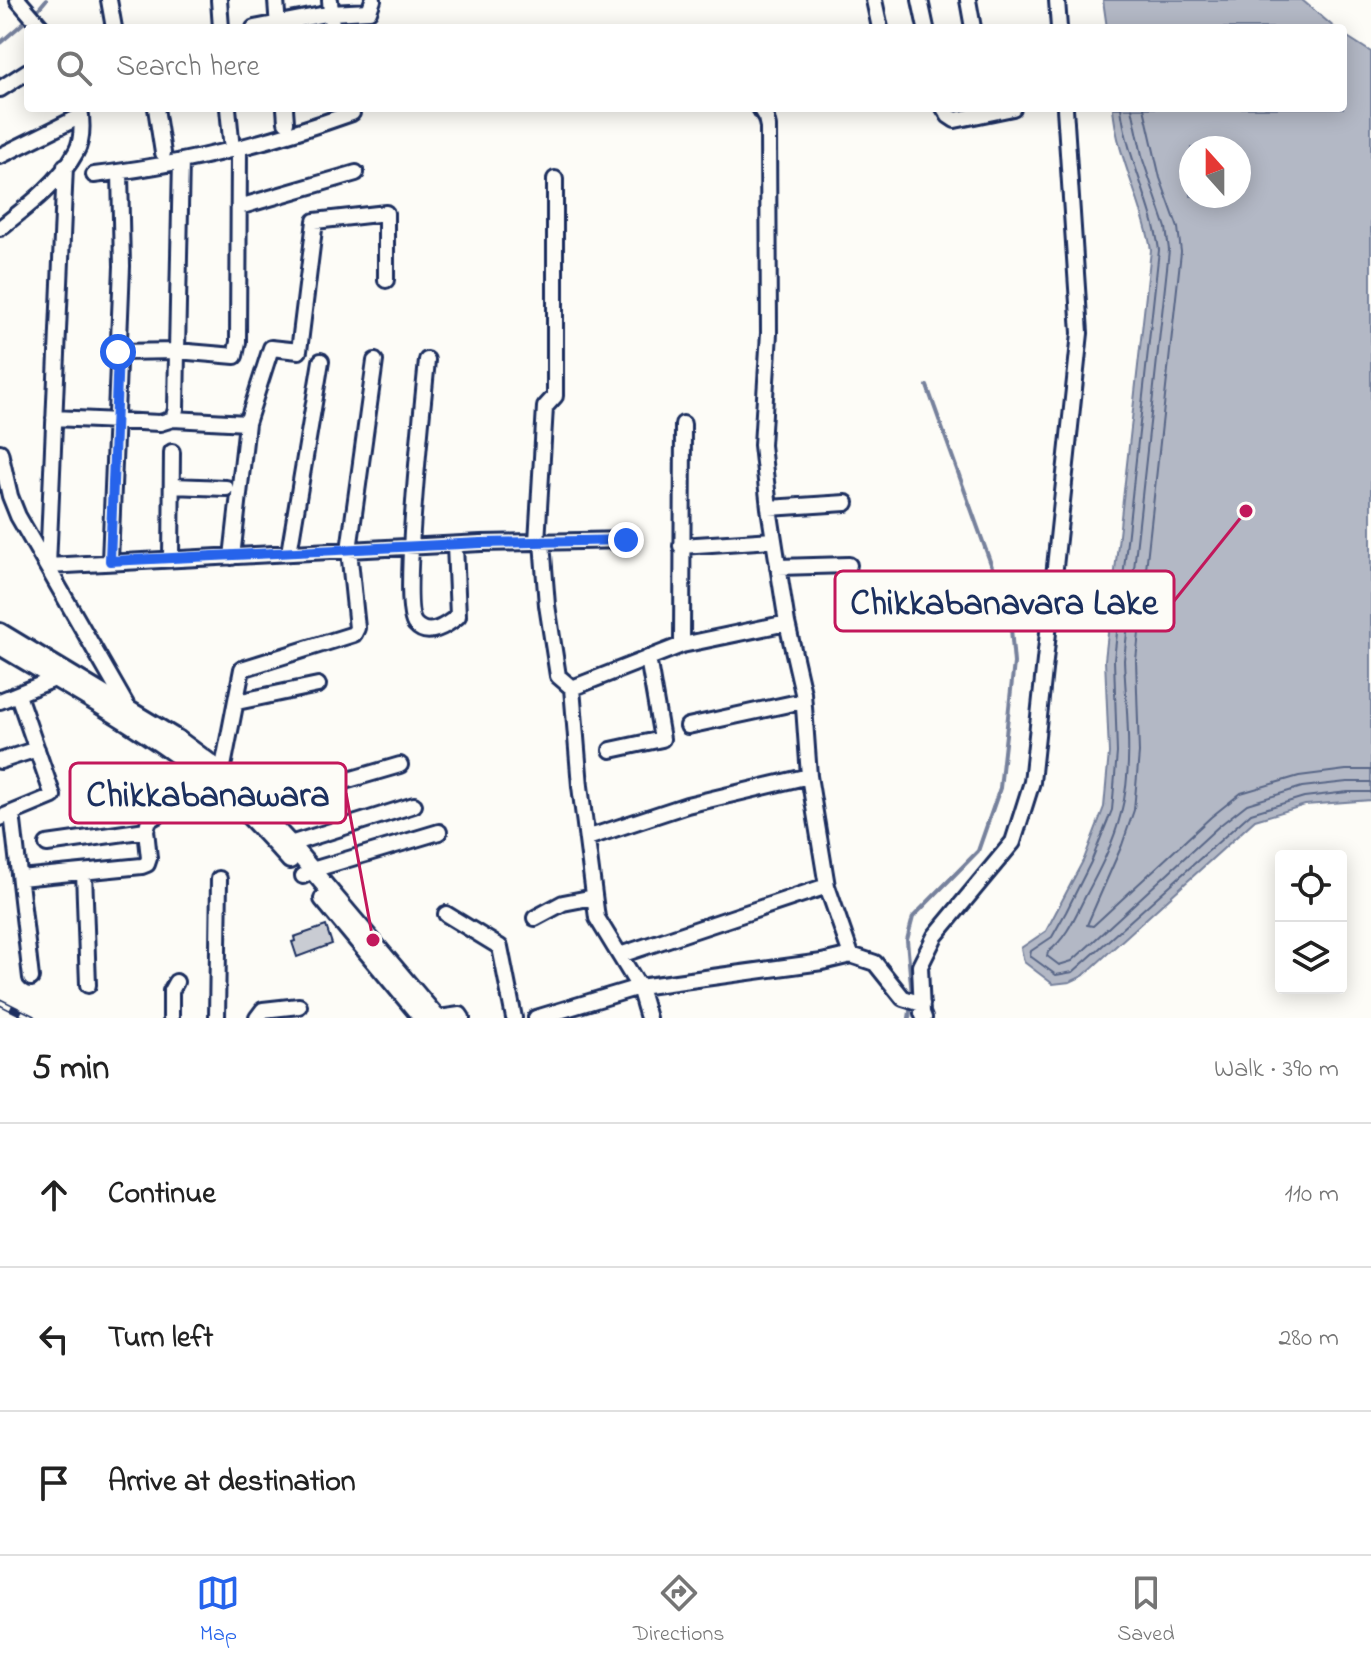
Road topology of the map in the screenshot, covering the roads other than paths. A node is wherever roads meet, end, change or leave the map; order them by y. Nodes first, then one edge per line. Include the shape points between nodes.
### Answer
1 (109, 0) edge
2 (219, 0) edge
3 (276, 0) edge
4 (373, 0) edge
5 (874, 0) edge
6 (920, 0) edge
7 (968, 0) edge
8 (1057, 0) edge
9 (22, 5) edge
10 (331, 14) edge
11 (38, 24) edge
12 (113, 24) edge
13 (221, 24) edge
14 (278, 24) edge
15 (287, 24) edge
16 (879, 24) edge
17 (925, 24) edge
18 (972, 24) edge
19 (1059, 24) edge
20 (24, 74) edge
21 (0, 89) edge
22 (81, 112) edge
23 (157, 112) edge
24 (229, 112) edge
25 (762, 112) edge
26 (946, 112) edge
27 (983, 112) edge
28 (1065, 112) edge
29 (336, 113) edge
30 (352, 113) dead end
31 (236, 150) junction
32 (163, 153) dead end
33 (0, 156) edge
34 (181, 161) junction
35 (65, 166) junction
36 (120, 172) junction
37 (356, 173) dead end
38 (94, 175) dead end
39 (555, 179) dead end
40 (239, 207) junction
41 (0, 228) edge
42 (386, 280) dead end
43 (177, 351) junction
44 (118, 352) junction
45 (427, 360) dead end
46 (321, 361) dead end
47 (375, 361) dead end
48 (54, 418) junction
49 (173, 419) junction
50 (115, 421) junction
51 (247, 423) junction
52 (683, 424) dead end
53 (172, 452) dead end
54 (0, 455) edge
55 (172, 486) junction
56 (226, 488) dead end
57 (846, 503) dead end
58 (769, 508) junction
59 (626, 540) dead end
60 (774, 540) junction
61 (540, 542) junction
62 (455, 545) junction
63 (681, 546) junction
64 (410, 547) junction
65 (349, 550) junction
66 (289, 553) junction
67 (232, 557) junction
68 (171, 560) junction
69 (110, 561) junction
70 (849, 565) dead end
71 (48, 566) junction
72 (778, 567) junction
73 (787, 623) junction
74 (0, 632) edge
75 (682, 645) junction
76 (0, 646) edge
77 (648, 658) junction
78 (63, 676) junction
79 (318, 685) dead end
80 (572, 688) junction
81 (18, 695) junction
82 (0, 701) edge
83 (803, 701) junction
84 (237, 702) junction
85 (125, 714) junction
86 (688, 726) dead end
87 (37, 749) junction
88 (611, 750) dead end
89 (0, 761) edge
90 (400, 765) dead end
91 (809, 776) junction
92 (218, 777) junction
93 (414, 805) dead end
94 (6, 816) edge
95 (266, 816) junction
96 (146, 830) junction
97 (439, 832) dead end
98 (587, 838) junction
99 (47, 844) dead end
100 (290, 844) junction
101 (84, 872) junction
102 (308, 873) junction
103 (20, 878) junction
104 (219, 879) dead end
105 (827, 886) junction
106 (594, 897) junction
107 (446, 914) dead end
108 (535, 918) dead end
109 (620, 955) junction
110 (851, 955) junction
111 (31, 978) dead end
112 (176, 982) dead end
113 (88, 985) dead end
114 (639, 987) junction
115 (299, 1006) dead end
116 (917, 1006) edge
117 (171, 1018) edge
118 (217, 1018) edge
119 (257, 1018) edge
120 (422, 1018) edge
121 (438, 1018) edge
122 (462, 1018) edge
123 (514, 1018) edge
124 (536, 1018) edge
125 (648, 1018) edge

1 - 12 street
2 - 13 street
3 - 14 street
4 - 10 street via 369,11
5 - 16 street
6 - 17 street
7 - 18 street
8 - 19 street
9 - 11 street
10 - 15 street
20 - 21 street
22 - 33 street
22 - 35 street via 77,150
23 - 32 street
24 - 31 street
25 - 58 street via 768,127 769,333 762,430
26 - 27 street via 955,120
28 - 116 street via 1080,333 1032,782 1013,842 935,936 920,966
29 - 30 street
29 - 31 street
31 - 34 street
31 - 40 street
34 - 36 street
34 - 43 street
35 - 41 street
35 - 48 street
36 - 38 street
36 - 44 street
37 - 40 street
39 - 61 street via 555,396 545,407
40 - 43 street via 235,356
42 - 51 street via 386,213 315,221 299,351 271,348
43 - 44 street
43 - 49 street
44 - 50 street
45 - 64 street
46 - 66 street
47 - 65 street
48 - 50 street
48 - 71 street
49 - 50 street
49 - 51 street
50 - 69 street
51 - 67 street
52 - 63 street
53 - 55 street
54 - 71 street via 18,516
55 - 56 street
55 - 68 street
57 - 58 street
58 - 60 street
59 - 61 street
60 - 63 street
60 - 72 street
61 - 62 street
61 - 80 street via 558,676
62 - 64 street
62 - 64 street via 458,616 432,631 420,628 411,616
63 - 75 street
64 - 65 street
65 - 66 street
65 - 84 street via 354,634 242,669
66 - 67 street
67 - 68 street
68 - 69 street
69 - 71 street
70 - 72 street
71 - 85 street
72 - 73 street
73 - 75 street
73 - 83 street
74 - 78 main road
75 - 77 street
76 - 78 main road
77 - 80 street
77 - 88 street via 662,739
78 - 81 street
78 - 85 main road
79 - 84 street
80 - 98 street
81 - 82 street
81 - 87 street
83 - 86 street
83 - 91 street
84 - 92 street
85 - 92 main road
87 - 89 street
87 - 94 street via 53,796
90 - 95 street via 290,797
91 - 98 street via 687,805
91 - 105 street
92 - 95 main road
92 - 96 street via 149,820
92 - 102 main road via 248,815
93 - 100 street
94 - 103 street
95 - 100 main road
96 - 99 street
96 - 101 street via 147,864
97 - 102 street
98 - 106 street
100 - 102 main road
101 - 103 street
101 - 113 street
102 - 120 main road
102 - 121 main road
103 - 111 street
104 - 118 street
105 - 109 street
105 - 110 street
106 - 108 street via 563,903
106 - 109 street via 597,918
107 - 123 street via 500,947
109 - 114 street
110 - 114 street
110 - 116 street via 875,963 892,987
112 - 117 street
114 - 124 street
114 - 125 street
115 - 119 street via 263,1010
121 - 122 street

